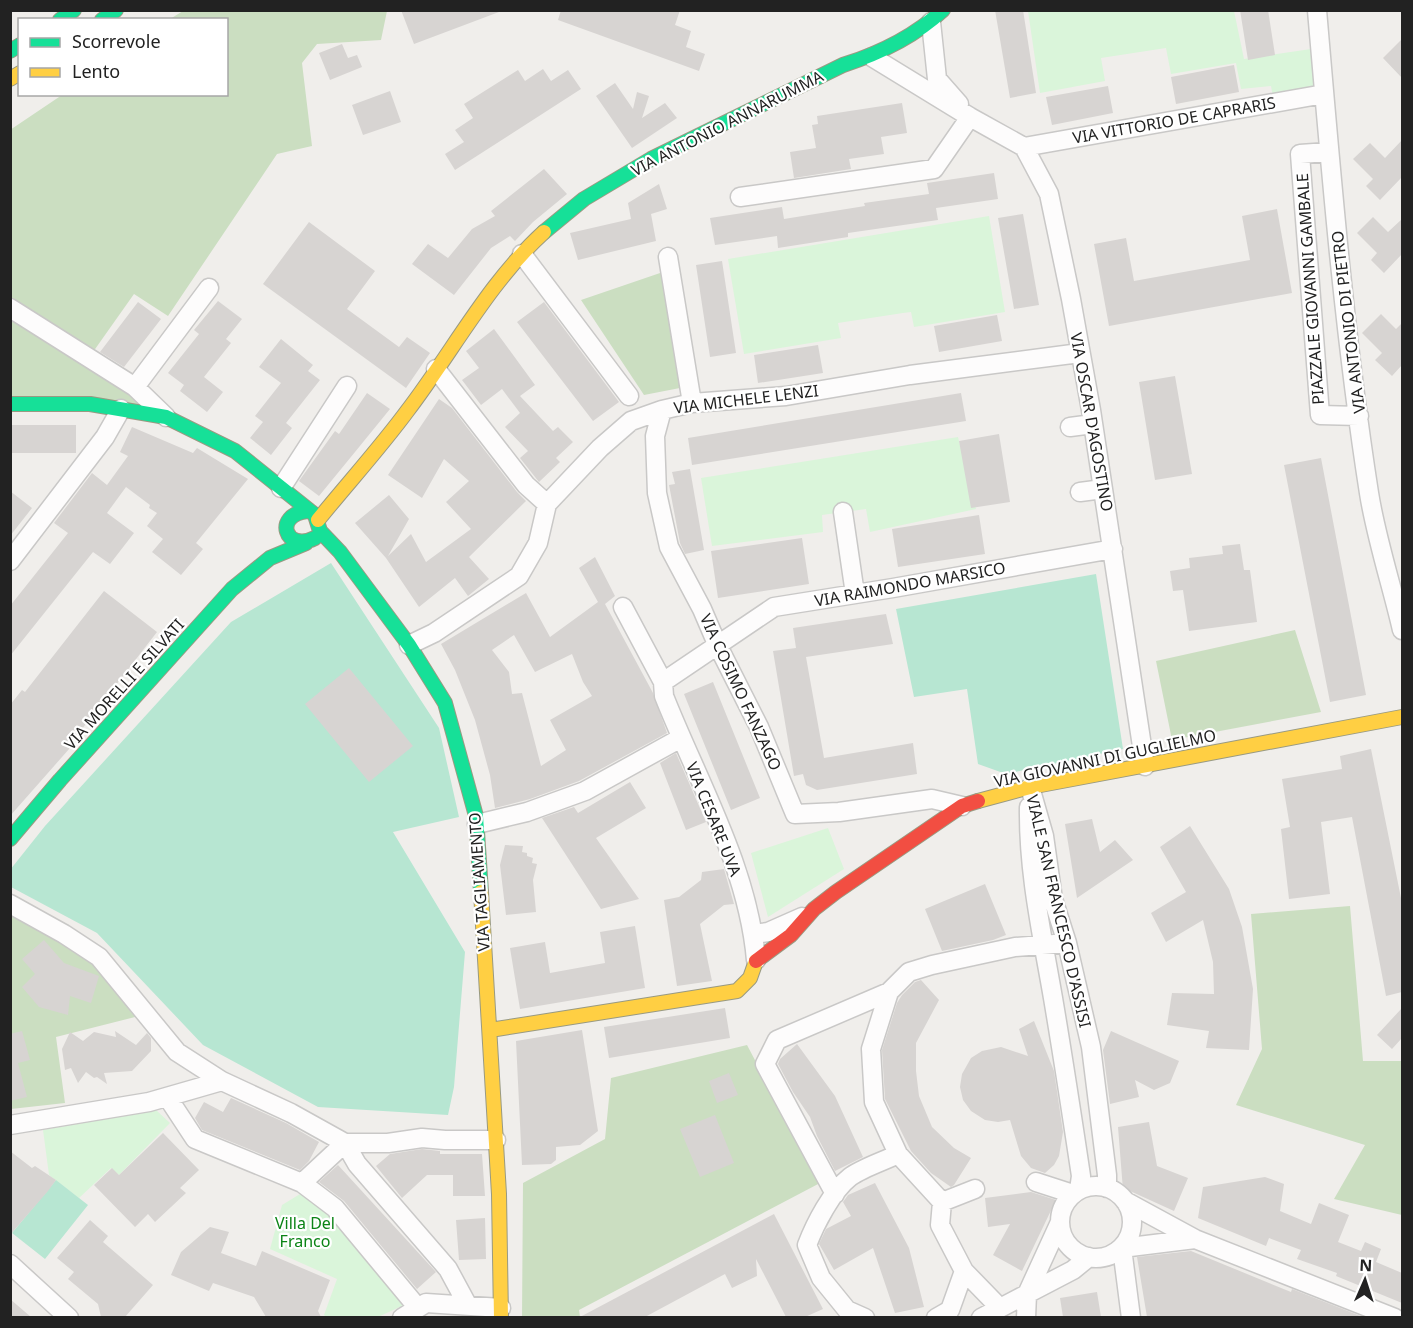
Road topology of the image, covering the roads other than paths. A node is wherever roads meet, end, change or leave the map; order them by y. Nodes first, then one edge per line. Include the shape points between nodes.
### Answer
1 (1317, 10) edge
2 (937, 16) edge
3 (872, 57) junction
4 (1324, 94) junction
5 (970, 117) junction
6 (1024, 147) junction
7 (1328, 152) junction
8 (740, 197) dead end
9 (522, 254) junction
10 (668, 257) dead end
11 (209, 288) dead end
12 (10, 308) edge
13 (1080, 353) junction
14 (436, 369) junction
15 (347, 386) dead end
16 (135, 387) junction
17 (629, 396) dead end
18 (692, 403) junction
19 (10, 404) edge
20 (121, 409) junction
21 (662, 410) junction
22 (1359, 416) junction
23 (166, 417) junction
24 (1093, 424) junction
25 (1070, 428) dead end
26 (281, 488) junction
27 (1103, 489) junction
28 (1080, 492) dead end
29 (547, 504) junction
30 (307, 510) junction
31 (843, 512) dead end
32 (288, 522) junction
33 (314, 534) junction
34 (1113, 549) junction
35 (270, 558) junction
36 (10, 561) edge
37 (855, 594) junction
38 (623, 607) dead end
39 (1402, 630) edge
40 (717, 644) junction
41 (409, 645) junction
42 (663, 682) junction
43 (1402, 717) edge
44 (681, 738) junction
45 (1145, 766) junction
46 (1030, 787) junction
47 (962, 806) junction
48 (477, 824) junction
49 (10, 839) edge
50 (10, 904) edge
51 (814, 909) junction
52 (753, 934) junction
53 (1067, 943) junction
54 (1042, 946) junction
55 (756, 960) junction
56 (890, 992) junction
57 (490, 1030) junction
58 (1061, 1044) junction
59 (1091, 1047) junction
60 (222, 1081) junction
61 (168, 1098) junction
62 (10, 1125) edge
63 (496, 1140) junction
64 (345, 1143) junction
65 (898, 1154) junction
66 (1036, 1182) dead end
67 (302, 1183) junction
68 (1107, 1188) junction
69 (975, 1189) dead end
70 (1076, 1192) junction
71 (835, 1194) junction
72 (1125, 1201) junction
73 (942, 1203) junction
74 (1060, 1222) junction
75 (1196, 1239) junction
76 (1122, 1248) junction
77 (1089, 1257) junction
78 (10, 1264) edge
79 (964, 1271) junction
80 (1027, 1294) junction
81 (468, 1306) junction
82 (418, 1308) junction
83 (1000, 1308) junction
84 (501, 1313) edge
85 (69, 1317) edge
86 (402, 1317) edge
87 (865, 1317) edge
88 (936, 1317) edge
89 (981, 1317) edge
90 (1026, 1317) edge
91 (1131, 1317) edge
92 (1395, 1317) edge

1 - 4 street, VIA ANTONIO DI PIETRO
2 - 3 main road, VIA ANTONIO ANNARUMMA
2 - 5 street via 937,78
3 - 5 street
3 - 9 main road, VIA ANTONIO ANNARUMMA via 843,65 651,159 584,199
4 - 6 street, VIA VITTORIO DE CAPRARIS
4 - 7 street, VIA ANTONIO DI PIETRO
5 - 6 street
5 - 8 street via 934,169
6 - 13 street, VIA OSCAR D'AGOSTINO via 1049,194
7 - 22 street, VIA ANTONIO DI PIETRO
7 - 22 street, PIAZZALE GIOVANNI GAMBALE via 1300,154 1320,415
9 - 14 main road, VIA ANTONIO ANNARUMMA
9 - 17 street
10 - 18 street
11 - 16 street
12 - 16 street
13 - 18 street, VIA MICHELE LENZI via 786,396
13 - 24 street, VIA OSCAR D'AGOSTINO
14 - 29 street via 526,485
14 - 33 main road, VIA ANTONIO ANNARUMMA
15 - 26 street
16 - 23 street
18 - 21 street, VIA MICHELE LENZI
19 - 20 main road via 90,404
20 - 23 main road
20 - 36 street via 105,437
21 - 29 street, VIA MICHELE LENZI via 631,421
21 - 40 street, VIA COSIMO FANZAGO via 655,436 657,493 669,547
22 - 39 street, VIA ANTONIO DI PIETRO via 1370,496
23 - 26 main road via 235,451
24 - 25 street
24 - 27 street, VIA OSCAR D'AGOSTINO
26 - 30 main road
26 - 32 main road
27 - 28 street
27 - 34 street, VIA OSCAR D'AGOSTINO
29 - 41 street via 538,543 519,576 434,633
30 - 32 main road via 301,510
30 - 33 main road via 312,513
31 - 37 street
32 - 33 main road via 290,538 295,541
32 - 35 main road
33 - 35 main road
33 - 41 main road, VIA TAGLIAMENTO via 340,552
34 - 37 street, VIA RAIMONDO MARSICO
34 - 45 street, VIA OSCAR D'AGOSTINO
35 - 49 main road, VIA MORELLI E SILVATI via 232,588
37 - 40 street, VIA RAIMONDO MARSICO via 774,607
38 - 42 street, VIA CESARE UVA
40 - 42 street
40 - 47 street, VIA COSIMO FANZAGO via 759,727 795,814 932,799
41 - 48 main road, VIA TAGLIAMENTO via 447,709
42 - 44 street, VIA CESARE UVA via 664,696
43 - 45 main road, VIA GIOVANNI DI GUGLIELMO
44 - 48 street via 585,791 527,812
44 - 52 street, VIA CESARE UVA via 722,830
45 - 46 main road, VIA GIOVANNI DI GUGLIELMO
46 - 47 main road, VIA GIOVANNI DI GUGLIELMO
46 - 53 street, VIALE SAN FRANCESCO D'ASSISI via 1044,836 1053,898
46 - 54 street, VIALE SAN FRANCESCO D'ASSISI via 1029,843
47 - 51 main road, VIA GIOVANNI DI GUGLIELMO
48 - 57 main road, VIA TAGLIAMENTO
50 - 60 street via 99,957 177,1052
51 - 52 street via 798,920
51 - 55 main road, VIA GIOVANNI DI GUGLIELMO via 791,935
52 - 55 street, VIA CESARE UVA
53 - 54 street
53 - 59 street, VIALE SAN FRANCESCO D'ASSISI
54 - 56 street via 1015,947 909,972
54 - 58 street, VIALE SAN FRANCESCO D'ASSISI
55 - 57 main road, VIA GIOVANNI DI GUGLIELMO via 750,978 737,991
56 - 65 street via 871,1049 873,1092
56 - 71 street via 777,1040 765,1064
57 - 63 main road, VIA TAGLIAMENTO
58 - 59 street
58 - 70 street, VIALE SAN FRANCESCO D'ASSISI via 1081,1176
59 - 68 street, VIALE SAN FRANCESCO D'ASSISI
60 - 61 street
60 - 64 street
61 - 62 street
61 - 67 street via 195,1139
63 - 64 street via 422,1138
63 - 84 main road, VIA TAGLIAMENTO
64 - 67 street
64 - 81 street via 357,1164 448,1269
65 - 71 street via 850,1177
65 - 73 street
66 - 70 street
67 - 82 street via 335,1208
68 - 70 street via 1097,1186
68 - 72 street
69 - 73 street
70 - 74 street via 1066,1202
71 - 87 street via 807,1245 820,1278 847,1310
72 - 75 street
72 - 76 street via 1130,1210 1131,1230
73 - 79 street via 940,1225
74 - 77 street via 1068,1245
74 - 80 street
75 - 76 street
75 - 92 street
76 - 77 street via 1101,1258
76 - 91 street
77 - 80 street
78 - 85 street
79 - 83 street
79 - 88 street via 950,1310
80 - 83 street
80 - 90 street
81 - 82 street via 426,1304
81 - 84 street
82 - 86 street
83 - 89 street

